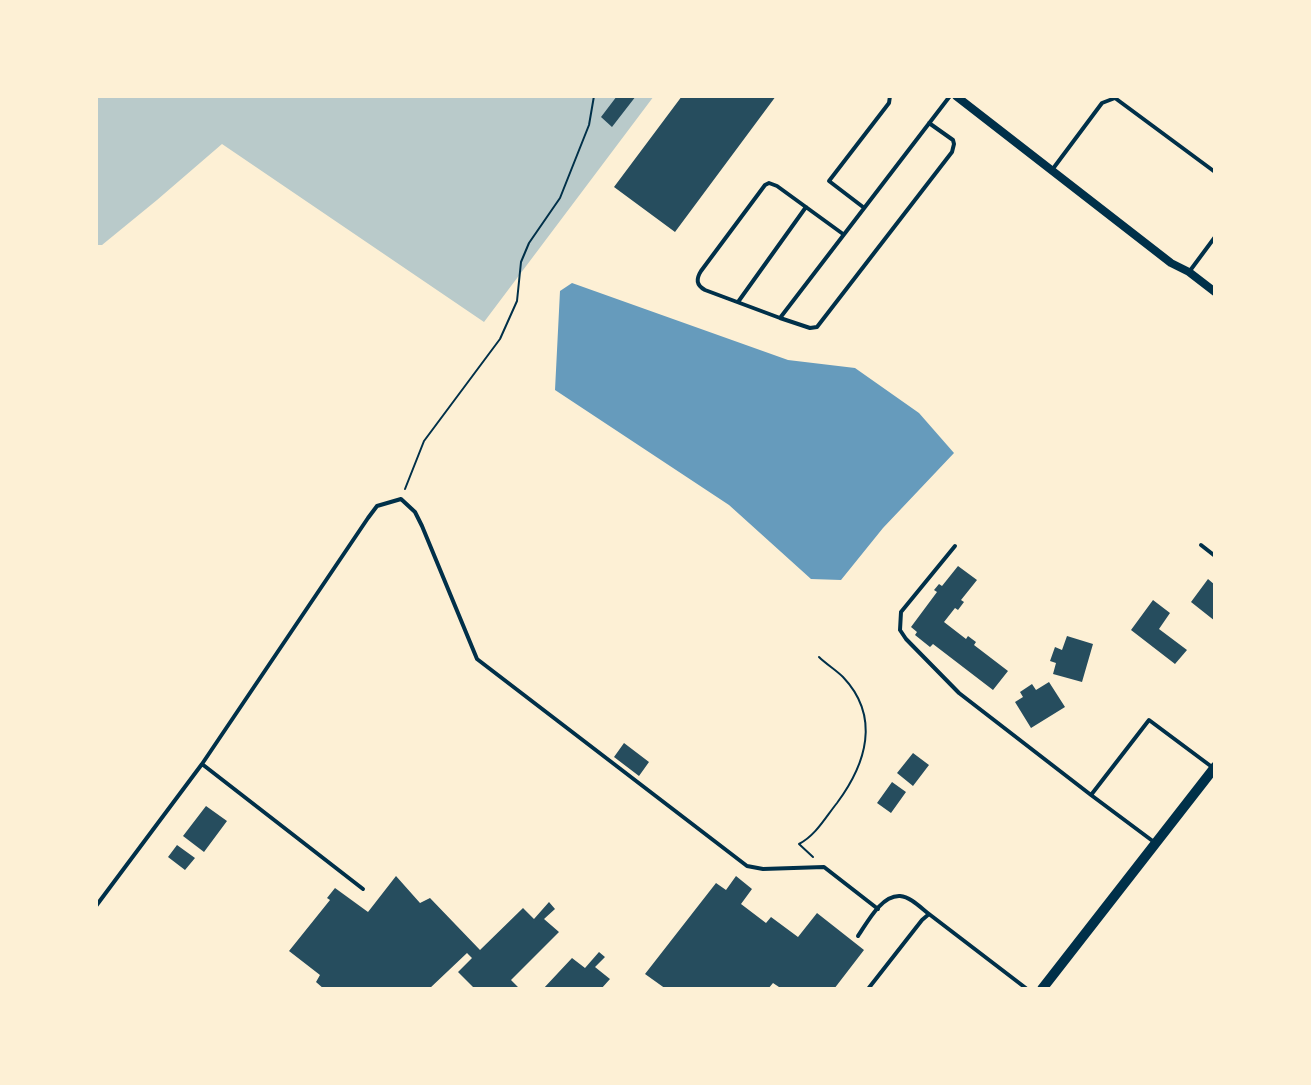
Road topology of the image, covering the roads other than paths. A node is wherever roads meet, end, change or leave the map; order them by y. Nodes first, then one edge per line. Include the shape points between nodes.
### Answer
1 (890, 96) edge
2 (950, 96) edge
3 (956, 96) edge
4 (929, 123) junction
5 (1051, 171) junction
6 (1215, 172) edge
7 (806, 207) junction
8 (863, 207) junction
9 (843, 234) junction
10 (1215, 237) edge
11 (1189, 272) junction
12 (1215, 292) edge
13 (738, 302) junction
14 (780, 318) junction
15 (1201, 545) dead end
16 (955, 546) dead end
17 (1215, 556) edge
18 (202, 764) junction
19 (1214, 767) edge
20 (1091, 795) junction
21 (1155, 843) junction
22 (363, 889) dead end
23 (96, 906) edge
24 (878, 909) junction
25 (929, 914) junction
26 (858, 936) dead end
27 (868, 989) edge
28 (1027, 989) edge
29 (1042, 989) edge

1 - 8 lane via 829,181
2 - 4 lane
3 - 5 street
4 - 8 lane
4 - 14 lane via 953,140 952,152 817,327
5 - 6 lane via 1102,103 1115,98
5 - 11 street
7 - 9 lane
7 - 13 lane
7 - 13 lane via 773,183 765,185 701,271 700,287
8 - 9 lane
9 - 14 lane
10 - 11 lane
11 - 12 street
13 - 14 lane
15 - 17 lane
16 - 20 lane via 901,612 900,630 959,693
18 - 22 lane
18 - 23 lane
18 - 24 lane via 377,506 401,499 422,526 477,659 747,866 824,867
19 - 20 lane via 1149,720
19 - 21 street
20 - 21 lane
21 - 29 street
24 - 25 lane via 889,898 902,896
24 - 26 lane
25 - 27 lane
25 - 28 lane

